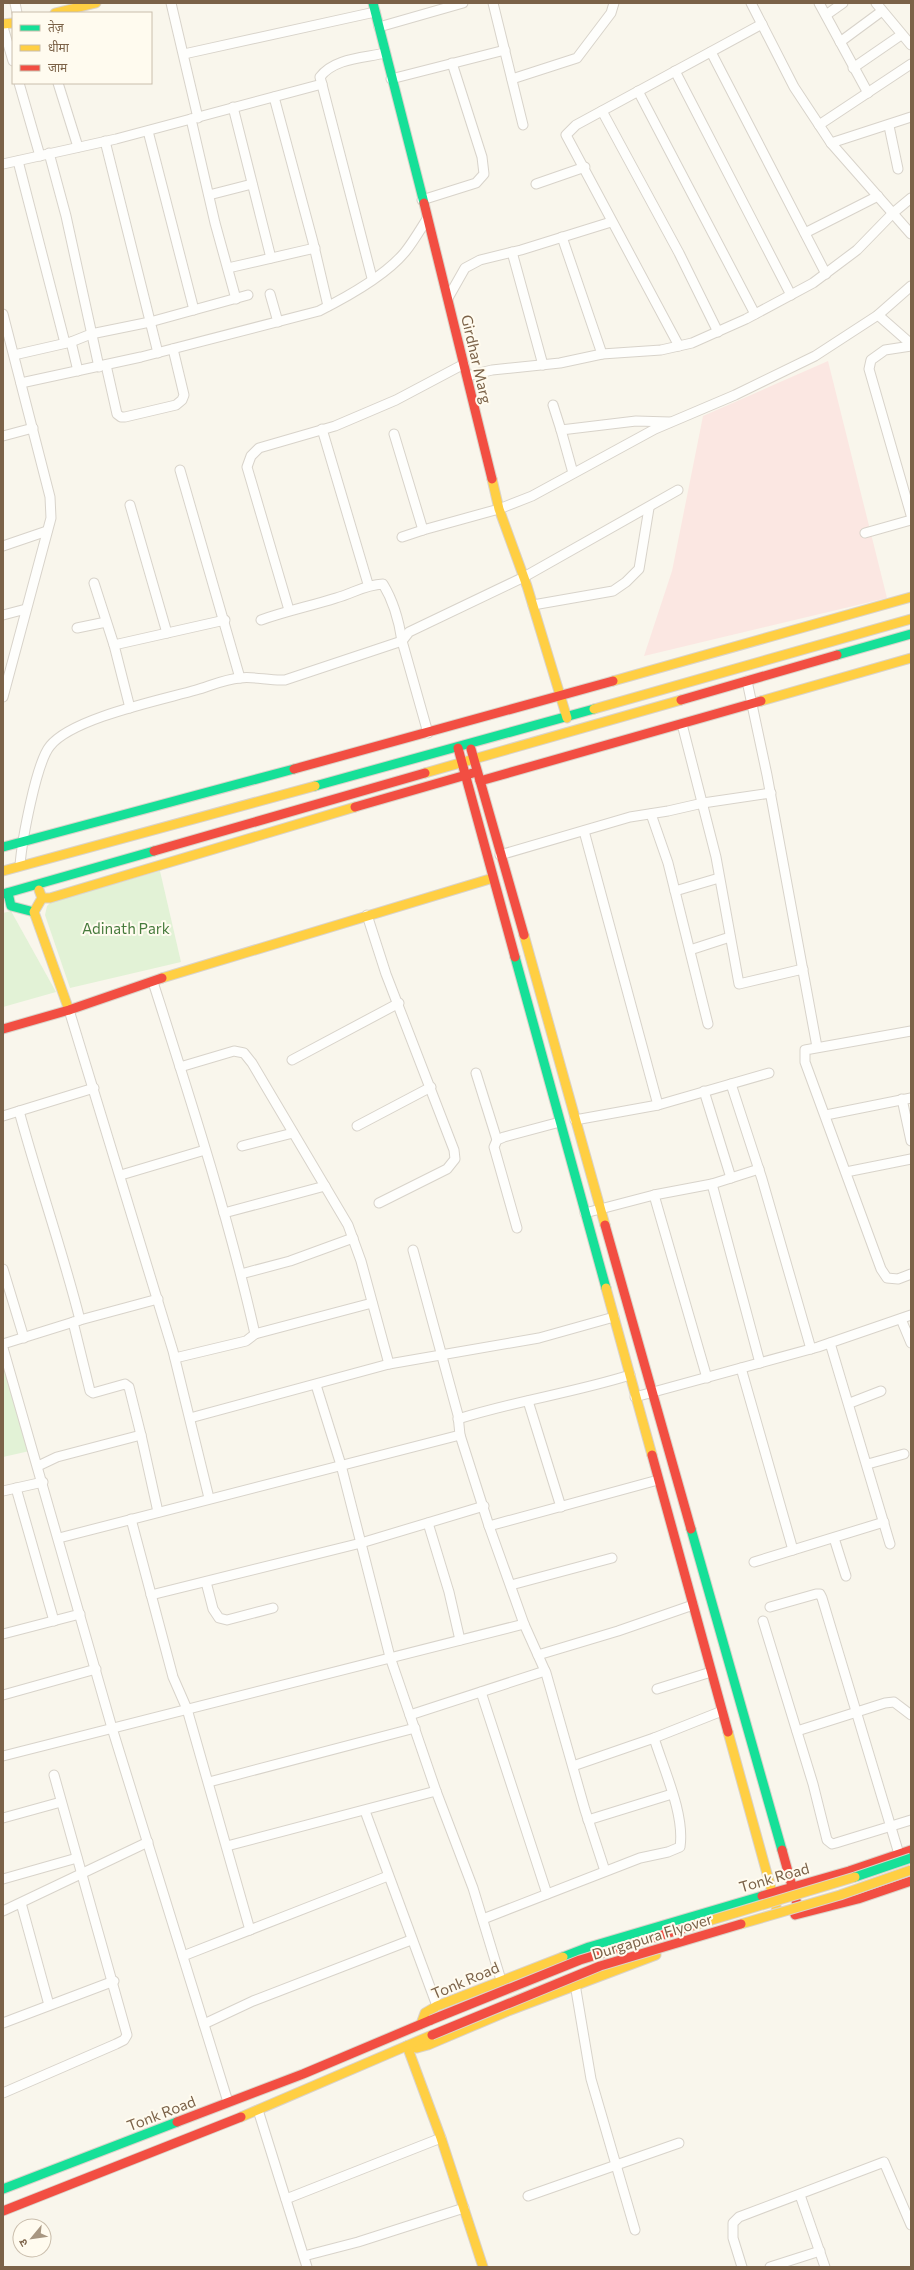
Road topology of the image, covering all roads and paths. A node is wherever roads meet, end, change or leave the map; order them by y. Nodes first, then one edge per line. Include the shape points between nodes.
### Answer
1 (96, 3) edge
2 (171, 3) edge
3 (463, 3) edge
4 (493, 3) edge
5 (614, 3) edge
6 (752, 3) edge
7 (819, 3) edge
8 (843, 3) edge
9 (876, 3) edge
10 (445, 6) edge
11 (374, 8) edge
12 (882, 11) junction
13 (59, 12) edge
14 (826, 15) junction
15 (762, 24) junction
16 (3, 27) edge
17 (379, 27) junction
18 (902, 34) junction
19 (840, 42) junction
20 (911, 45) edge
21 (504, 50) junction
22 (711, 52) junction
23 (385, 53) junction
24 (184, 54) junction
25 (12, 58) edge
26 (452, 63) junction
27 (911, 64) edge
28 (854, 68) junction
29 (675, 72) junction
30 (391, 79) junction
31 (512, 79) junction
32 (19, 84) edge
33 (58, 84) edge
34 (322, 84) junction
35 (638, 91) junction
36 (868, 93) junction
37 (274, 97) junction
38 (233, 107) junction
39 (602, 110) junction
40 (911, 117) edge
41 (195, 119) junction
42 (523, 125) dead end
43 (819, 125) junction
44 (889, 126) junction
45 (148, 130) junction
46 (105, 141) junction
47 (831, 143) junction
48 (78, 147) junction
49 (44, 154) junction
50 (18, 161) junction
51 (3, 164) edge
52 (585, 167) junction
53 (898, 169) dead end
54 (252, 184) junction
55 (536, 184) dead end
56 (209, 195) junction
57 (878, 196) junction
58 (911, 198) edge
59 (422, 200) junction
60 (893, 213) junction
61 (427, 219) junction
62 (611, 222) junction
63 (805, 233) junction
64 (911, 234) edge
65 (562, 237) junction
66 (315, 248) junction
67 (512, 252) junction
68 (271, 258) junction
69 (228, 268) junction
70 (826, 274) junction
71 (372, 278) junction
72 (911, 286) edge
73 (248, 294) dead end
74 (270, 294) dead end
75 (447, 294) junction
76 (791, 295) junction
77 (236, 299) junction
78 (328, 306) junction
79 (194, 310) junction
80 (3, 314) edge
81 (755, 314) junction
82 (878, 315) junction
83 (150, 322) junction
84 (278, 322) junction
85 (718, 332) junction
86 (91, 334) junction
87 (68, 342) junction
88 (911, 345) edge
89 (679, 346) junction
90 (173, 349) junction
91 (158, 353) junction
92 (602, 354) junction
93 (14, 355) junction
94 (464, 364) junction
95 (543, 365) junction
96 (102, 366) junction
97 (78, 371) junction
98 (467, 376) junction
99 (21, 383) junction
100 (553, 405) dead end
101 (673, 422) junction
102 (33, 428) junction
103 (322, 429) junction
104 (561, 430) junction
105 (394, 434) dead end
106 (3, 436) edge
107 (180, 470) dead end
108 (573, 473) junction
109 (678, 490) dead end
110 (130, 505) dead end
111 (649, 508) junction
112 (499, 509) junction
113 (911, 515) edge
114 (911, 520) edge
115 (423, 530) junction
116 (47, 531) junction
117 (865, 532) dead end
118 (402, 537) dead end
119 (3, 546) edge
120 (524, 577) junction
121 (94, 583) dead end
122 (368, 584) junction
123 (911, 597) edge
124 (533, 605) junction
125 (26, 609) junction
126 (289, 610) junction
127 (3, 615) edge
128 (225, 620) junction
129 (261, 620) dead end
130 (911, 620) edge
131 (106, 622) junction
132 (77, 628) dead end
133 (167, 633) junction
134 (911, 634) edge
135 (402, 641) junction
136 (114, 645) junction
137 (911, 658) edge
138 (6, 673) edge
139 (240, 678) junction
140 (747, 681) junction
141 (560, 696) junction
142 (3, 697) edge
143 (752, 704) junction
144 (130, 708) junction
145 (567, 718) junction
146 (682, 724) junction
147 (428, 733) junction
148 (469, 744) junction
149 (458, 748) junction
150 (474, 760) junction
151 (462, 763) junction
152 (465, 776) junction
153 (478, 777) junction
154 (770, 794) junction
155 (703, 803) junction
156 (651, 814) junction
157 (584, 831) junction
158 (22, 841) junction
159 (5, 847) edge
160 (500, 855) junction
161 (20, 865) junction
162 (3, 870) edge
163 (493, 878) junction
164 (719, 878) junction
165 (37, 884) junction
166 (674, 891) junction
167 (5, 893) edge
168 (42, 898) junction
169 (7, 907) edge
170 (34, 912) junction
171 (367, 915) junction
172 (730, 937) junction
173 (690, 950) junction
174 (803, 968) junction
175 (154, 982) junction
176 (399, 1004) junction
177 (69, 1010) junction
178 (708, 1024) dead end
179 (3, 1029) edge
180 (911, 1031) edge
181 (817, 1048) junction
182 (292, 1060) dead end
183 (180, 1067) junction
184 (476, 1073) dead end
185 (769, 1073) dead end
186 (731, 1084) junction
187 (94, 1088) junction
188 (431, 1088) junction
189 (704, 1091) junction
190 (907, 1099) edge
191 (658, 1105) junction
192 (19, 1111) junction
193 (826, 1115) junction
194 (3, 1116) edge
195 (575, 1120) junction
196 (560, 1122) junction
197 (357, 1126) dead end
198 (293, 1133) junction
199 (497, 1140) junction
200 (911, 1140) edge
201 (242, 1146) dead end
202 (205, 1150) junction
203 (911, 1159) edge
204 (759, 1169) junction
205 (846, 1172) junction
206 (121, 1175) junction
207 (731, 1178) junction
208 (712, 1184) junction
209 (325, 1186) junction
210 (654, 1195) junction
211 (379, 1203) dead end
212 (600, 1209) junction
213 (224, 1213) junction
214 (585, 1213) junction
215 (517, 1228) dead end
216 (353, 1238) junction
217 (413, 1250) dead end
218 (3, 1269) edge
219 (241, 1274) junction
220 (911, 1274) edge
221 (158, 1298) junction
222 (372, 1303) junction
223 (911, 1315) edge
224 (614, 1317) junction
225 (901, 1319) junction
226 (77, 1321) junction
227 (255, 1334) junction
228 (24, 1338) junction
229 (830, 1343) junction
230 (3, 1344) edge
231 (911, 1344) edge
232 (3, 1348) edge
233 (811, 1349) junction
234 (442, 1354) junction
235 (175, 1358) junction
236 (760, 1363) junction
237 (389, 1364) junction
238 (741, 1368) junction
239 (630, 1375) junction
240 (707, 1378) junction
241 (316, 1385) junction
242 (881, 1391) dead end
243 (652, 1392) junction
244 (636, 1397) junction
245 (528, 1401) junction
246 (850, 1403) junction
247 (190, 1418) junction
248 (458, 1419) junction
249 (141, 1435) junction
250 (460, 1435) junction
251 (904, 1454) dead end
252 (868, 1464) junction
253 (341, 1465) junction
254 (38, 1466) junction
255 (658, 1480) junction
256 (43, 1482) junction
257 (16, 1488) junction
258 (3, 1491) edge
259 (209, 1498) junction
260 (484, 1506) junction
261 (561, 1507) junction
262 (158, 1512) junction
263 (131, 1519) junction
264 (884, 1522) junction
265 (428, 1523) junction
266 (489, 1526) junction
267 (59, 1538) junction
268 (834, 1538) junction
269 (361, 1543) junction
270 (890, 1544) dead end
271 (793, 1550) junction
272 (612, 1558) dead end
273 (754, 1562) dead end
274 (846, 1576) dead end
275 (206, 1582) junction
276 (511, 1585) junction
277 (151, 1595) junction
278 (693, 1605) junction
279 (770, 1607) dead end
280 (273, 1608) dead end
281 (80, 1614) junction
282 (54, 1621) junction
283 (763, 1621) dead end
284 (524, 1624) junction
285 (3, 1634) edge
286 (460, 1640) junction
287 (538, 1655) junction
288 (390, 1657) junction
289 (96, 1669) junction
290 (545, 1671) junction
291 (711, 1672) junction
292 (657, 1689) dead end
293 (481, 1692) junction
294 (3, 1695) edge
295 (187, 1709) junction
296 (722, 1711) junction
297 (856, 1711) junction
298 (410, 1715) junction
299 (911, 1715) edge
300 (112, 1728) junction
301 (415, 1728) junction
302 (797, 1731) junction
303 (654, 1738) junction
304 (3, 1756) edge
305 (573, 1766) junction
306 (54, 1775) dead end
307 (209, 1782) junction
308 (436, 1791) junction
309 (672, 1794) junction
310 (61, 1802) junction
311 (365, 1811) junction
312 (3, 1818) edge
313 (588, 1820) junction
314 (911, 1820) edge
315 (890, 1826) junction
316 (148, 1842) junction
317 (227, 1846) junction
318 (911, 1850) edge
319 (899, 1854) junction
320 (77, 1858) junction
321 (911, 1858) edge
322 (911, 1870) edge
323 (605, 1871) junction
324 (81, 1874) junction
325 (388, 1876) junction
326 (3, 1879) edge
327 (911, 1881) edge
328 (792, 1887) junction
329 (772, 1892) junction
330 (547, 1894) junction
331 (21, 1903) junction
332 (3, 1911) edge
333 (800, 1913) junction
334 (483, 1919) junction
335 (780, 1920) junction
336 (250, 1930) junction
337 (631, 1934) junction
338 (411, 1940) junction
339 (183, 1956) junction
340 (639, 1961) junction
341 (501, 1980) junction
342 (114, 1981) junction
343 (575, 1984) junction
344 (49, 2005) junction
345 (437, 2006) junction
346 (3, 2023) edge
347 (204, 2024) junction
348 (421, 2024) junction
349 (407, 2046) junction
350 (3, 2093) edge
351 (228, 2102) junction
352 (258, 2110) junction
353 (442, 2138) junction
354 (679, 2143) dead end
355 (617, 2164) junction
356 (3, 2189) edge
357 (800, 2195) junction
358 (528, 2196) dead end
359 (286, 2199) junction
360 (464, 2208) junction
361 (3, 2211) edge
362 (911, 2225) edge
363 (636, 2230) dead end
364 (820, 2251) junction
365 (304, 2256) junction
366 (307, 2267) edge
367 (483, 2267) edge
368 (742, 2267) edge
369 (770, 2267) edge
370 (825, 2267) edge

1 - 13 street
2 - 24 street
3 - 10 street
4 - 21 street
5 - 31 street via 611,13 577,58
6 - 15 street
7 - 14 street
8 - 14 street
9 - 12 street
10 - 17 street
11 - 17 street, Girdhar Marg
11 - 24 street
12 - 18 street
12 - 19 street
14 - 19 street
15 - 22 street
15 - 43 street via 794,87
16 - 25 street
17 - 23 street, Girdhar Marg
18 - 20 street
18 - 28 street
19 - 28 street
21 - 26 street
21 - 31 street
22 - 29 street
22 - 63 street
23 - 30 street, Girdhar Marg
23 - 34 street via 335,64 320,77
24 - 41 street
26 - 30 street
26 - 59 street via 482,157 484,174 476,183
27 - 36 street
28 - 36 street
29 - 35 street
29 - 76 street
30 - 59 street, Girdhar Marg
31 - 42 street
32 - 49 street
33 - 48 street
34 - 37 street
34 - 71 street
35 - 39 street
35 - 81 street
36 - 43 street
37 - 38 street
37 - 66 street
38 - 41 street
38 - 54 street
39 - 52 street via 576,125 566,135
39 - 85 street
40 - 44 street
41 - 45 street
41 - 56 street
43 - 47 street
44 - 47 street
44 - 53 street
45 - 46 street
45 - 79 street
46 - 48 street
46 - 83 street
47 - 57 street
48 - 49 street
49 - 50 street
49 - 86 street via 66,216
50 - 51 street
50 - 87 street
52 - 55 street
52 - 62 street
54 - 56 street
54 - 68 street
56 - 69 street
57 - 60 street
57 - 63 street
58 - 60 street
59 - 61 street, Girdhar Marg
60 - 64 street
60 - 70 street via 857,250
61 - 71 street via 404,253
61 - 75 street, Girdhar Marg
62 - 65 street
62 - 89 street
63 - 70 street
65 - 67 street
65 - 92 street
66 - 68 street
66 - 78 street
67 - 75 street via 480,260 465,268
67 - 95 street
68 - 69 street
69 - 77 street
70 - 76 street
71 - 78 street
72 - 82 street
73 - 77 street
74 - 84 street
75 - 94 street, Girdhar Marg
76 - 81 street
77 - 79 street
78 - 84 street
79 - 83 street
80 - 93 street
81 - 85 street
82 - 88 street
82 - 101 street via 815,356
83 - 86 street
83 - 91 street
84 - 90 street
85 - 89 street
86 - 87 street
86 - 96 street
87 - 93 street
87 - 97 street
88 - 113 street via 885,350 871,360 869,369
89 - 92 street via 661,350
90 - 91 street
90 - 96 street via 184,396 182,400 139,414 121,417 118,414
91 - 96 street
92 - 95 street
93 - 99 street
94 - 98 street, Girdhar Marg
94 - 103 street via 396,400
95 - 98 street via 492,370
96 - 97 street
97 - 99 street
98 - 112 street, Girdhar Marg
99 - 102 street
100 - 104 street
101 - 104 street via 636,421
101 - 108 street
102 - 106 street
102 - 116 street via 50,497 51,518
103 - 122 street
103 - 126 street via 259,448 251,456 247,467
104 - 108 street
105 - 115 street
107 - 128 street
108 - 112 street via 532,496
109 - 111 street
110 - 133 street
111 - 120 street
111 - 124 street via 639,569 626,582 613,591
112 - 115 street
112 - 120 street, Girdhar Marg
114 - 117 street
115 - 118 street
116 - 119 street
116 - 125 street
120 - 124 street, Girdhar Marg
120 - 135 street via 409,632
121 - 131 street
122 - 126 street via 337,598
122 - 135 street via 383,584 400,623
123 - 141 street
124 - 141 street, Girdhar Marg
125 - 127 street
125 - 138 street
126 - 129 street
128 - 133 street
128 - 139 street
130 - 145 street
131 - 132 street
131 - 136 street
133 - 136 street
134 - 140 street
135 - 139 street via 285,680
135 - 147 street
136 - 144 street
137 - 143 street
138 - 142 street
139 - 144 street
140 - 143 street
140 - 150 street
141 - 145 street, Girdhar Marg
141 - 147 street
143 - 146 street
143 - 154 street
144 - 158 street via 74,729 60,736 50,746 43,759
145 - 148 street
146 - 153 street
146 - 155 street
147 - 158 street
148 - 149 street
148 - 150 street
149 - 151 street
149 - 161 street
150 - 151 street
150 - 153 street
151 - 152 street
151 - 165 street
152 - 153 street
152 - 163 street
152 - 168 street via 50,898
153 - 160 street
154 - 155 street
154 - 174 street
155 - 156 street
155 - 164 street
156 - 157 street via 630,817
156 - 166 street via 668,863
157 - 160 street
157 - 191 street
158 - 159 street
158 - 161 street
160 - 195 street
161 - 162 street
163 - 171 street
163 - 196 street
164 - 166 street
164 - 172 street
165 - 167 street
165 - 168 street
166 - 173 street
167 - 169 street
168 - 170 street
169 - 170 street
170 - 177 street
171 - 175 street via 191,968
171 - 176 street
172 - 173 street
172 - 174 street via 739,984
173 - 178 street
174 - 181 street
175 - 177 street
175 - 183 street
176 - 182 street
176 - 188 street
177 - 179 street
177 - 187 street
180 - 181 street
181 - 193 street via 805,1050 805,1062
183 - 198 street via 234,1051 244,1053
183 - 202 street
184 - 199 street
185 - 186 street
186 - 189 street
186 - 204 street
187 - 192 street
187 - 206 street
188 - 197 street
188 - 211 street via 455,1159 447,1169
189 - 191 street
189 - 207 street
190 - 193 street
190 - 200 street
191 - 195 street
192 - 194 street
192 - 226 street via 43,1196 65,1260
193 - 205 street
195 - 212 street
196 - 199 street
196 - 214 street
198 - 201 street
198 - 209 street
199 - 215 street via 494,1147 497,1164
202 - 206 street
202 - 213 street
203 - 205 street
204 - 207 street
204 - 233 street
205 - 220 street via 887,1278 898,1279
206 - 221 street
207 - 208 street
208 - 210 street
208 - 236 street
209 - 213 street
209 - 216 street
210 - 212 street
210 - 240 street
212 - 214 street
212 - 243 street
213 - 219 street
214 - 224 street
216 - 219 street
216 - 222 street
217 - 234 street
218 - 228 street
219 - 227 street
221 - 226 street
221 - 235 street
222 - 227 street
222 - 237 street
223 - 225 street
224 - 234 street via 539,1338
224 - 239 street
225 - 229 street
225 - 231 street
226 - 228 street
226 - 249 street via 90,1391 126,1384
227 - 235 street via 246,1341
228 - 230 street
229 - 233 street
229 - 246 street
232 - 254 street
233 - 236 street
234 - 237 street
234 - 248 street
235 - 247 street
236 - 238 street
237 - 241 street
238 - 240 street
238 - 271 street
239 - 244 street
239 - 245 street
240 - 243 street
241 - 247 street
241 - 253 street
242 - 246 street
243 - 244 street
243 - 328 street
244 - 255 street
245 - 248 street via 491,1408
245 - 261 street
246 - 252 street
247 - 259 street
248 - 250 street
249 - 254 street via 65,1455
249 - 262 street
250 - 253 street
250 - 260 street
251 - 252 street
252 - 264 street
253 - 259 street
253 - 269 street
254 - 256 street
255 - 261 street
255 - 278 street
256 - 257 street
256 - 267 street
257 - 258 street
257 - 282 street
259 - 262 street
260 - 265 street
260 - 266 street
261 - 266 street
262 - 263 street
263 - 267 street
263 - 277 street
264 - 268 street
264 - 270 street
265 - 269 street
265 - 286 street via 449,1592
266 - 276 street
267 - 281 street
268 - 271 street
268 - 274 street
269 - 275 street
269 - 288 street
271 - 273 street
272 - 276 street
275 - 277 street
275 - 280 street via 213,1609 222,1620
276 - 284 street
277 - 295 street via 173,1677
278 - 287 street
278 - 291 street
279 - 297 street via 820,1594
281 - 282 street
281 - 289 street
282 - 285 street
283 - 302 street
284 - 286 street
284 - 287 street
286 - 288 street
287 - 290 street
288 - 295 street
288 - 298 street
289 - 294 street
289 - 300 street
290 - 293 street
290 - 305 street
291 - 292 street
291 - 296 street
293 - 298 street
293 - 330 street
295 - 300 street
295 - 307 street
296 - 303 street
296 - 329 street
297 - 299 street via 894,1702
297 - 302 street
297 - 315 street
298 - 301 street
300 - 304 street
300 - 316 street
301 - 307 street
301 - 308 street
302 - 315 street via 829,1842 836,1843
303 - 305 street
303 - 309 street
305 - 313 street
306 - 310 street
307 - 317 street
308 - 311 street
308 - 334 street
309 - 313 street
309 - 323 street via 682,1834 680,1847
310 - 312 street
310 - 320 street
311 - 317 street
311 - 325 street
313 - 323 street
314 - 315 street
315 - 319 street
316 - 324 street
316 - 339 street
317 - 336 street
318 - 319 street, Tonk Road
319 - 328 street, Tonk Road
320 - 324 street
320 - 326 street
321 - 348 street, Durgapura Flyover, bridge via 580,1960
322 - 349 street, Durgapura Flyover, bridge via 777,1914 623,1958 555,1983
323 - 330 street
324 - 331 street
324 - 342 street
325 - 336 street
325 - 338 street
327 - 333 street via 858,1899
328 - 329 street, Tonk Road
328 - 333 street
329 - 335 street
329 - 337 street, Tonk Road
330 - 334 street
331 - 332 street
331 - 344 street
333 - 335 street
334 - 341 street
335 - 340 street via 728,1933
336 - 339 street
337 - 340 street
337 - 341 street, Tonk Road
338 - 345 street
338 - 347 street via 274,1992
339 - 347 street
340 - 343 street
341 - 345 street, Tonk Road
342 - 344 street
342 - 350 street via 127,2030 124,2040
343 - 349 street via 428,2045 417,2048
343 - 355 street via 591,2079
344 - 346 street
345 - 348 street, Tonk Road via 425,2013
347 - 351 street
348 - 351 street, Tonk Road via 303,2074
349 - 352 street
349 - 353 street
351 - 356 street, Tonk Road
352 - 359 street
352 - 361 street
353 - 359 street
353 - 360 street
354 - 355 street
355 - 358 street
355 - 363 street
357 - 362 street via 884,2162
357 - 364 street
357 - 368 street via 739,2217 733,2223 733,2238
359 - 365 street
360 - 365 street via 358,2242
360 - 367 street
364 - 369 street
364 - 370 street
365 - 366 street

